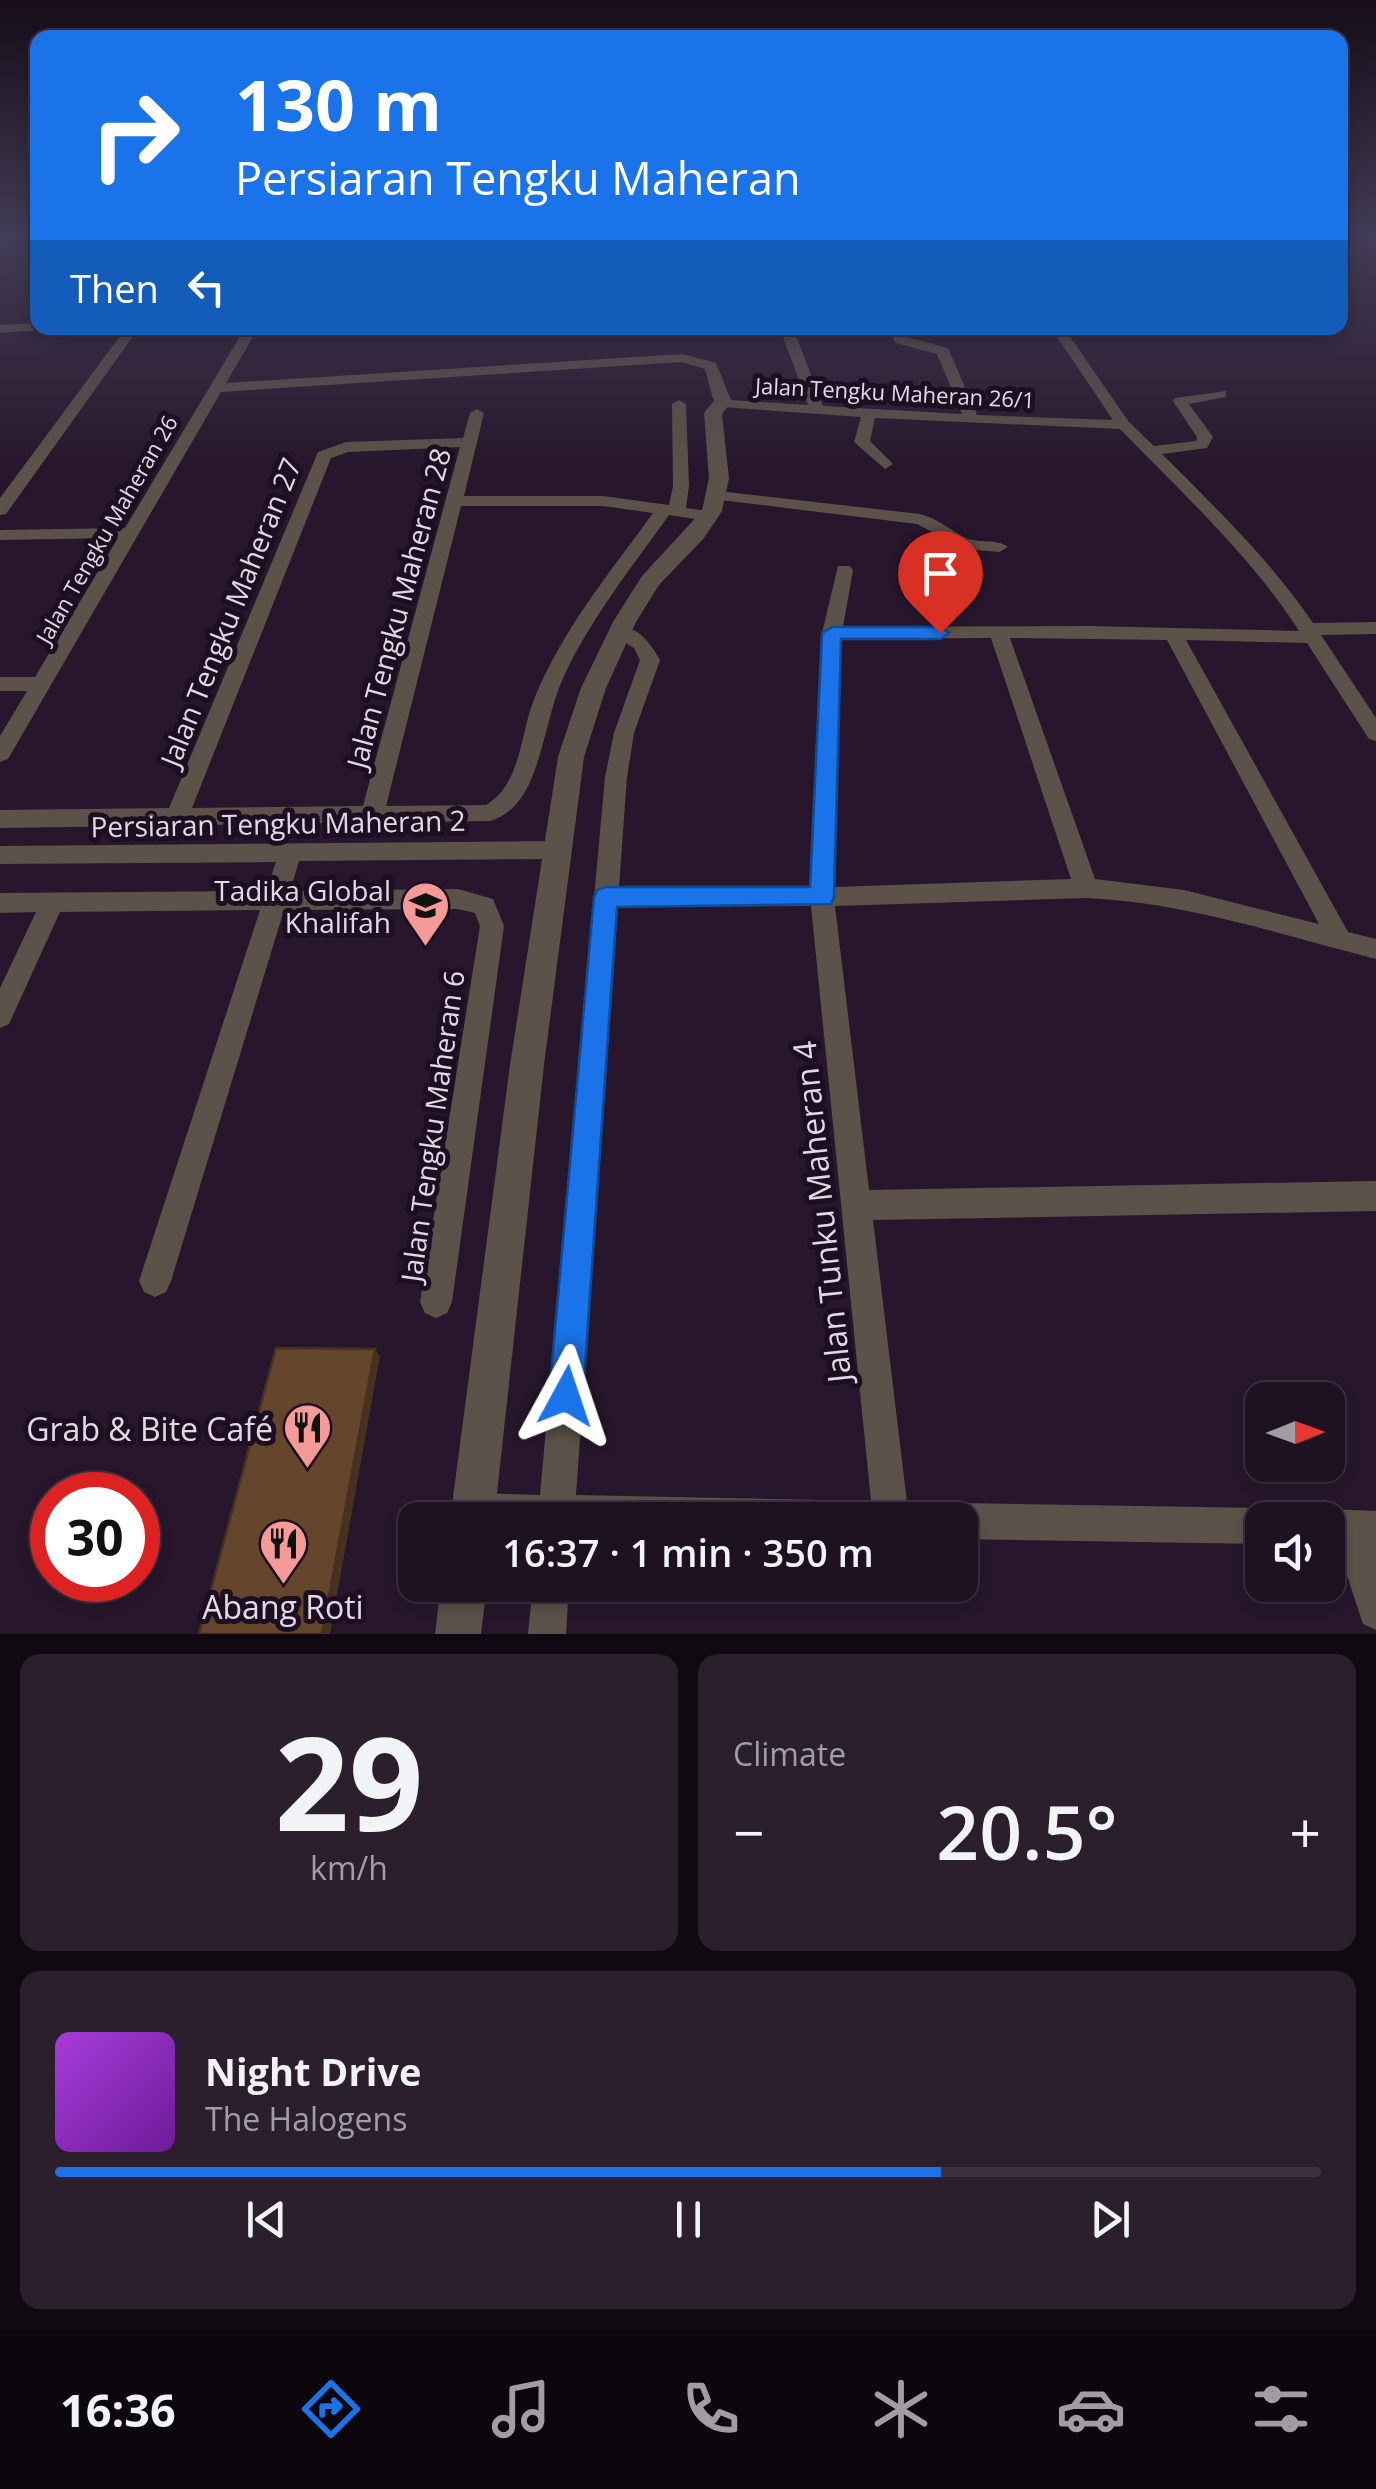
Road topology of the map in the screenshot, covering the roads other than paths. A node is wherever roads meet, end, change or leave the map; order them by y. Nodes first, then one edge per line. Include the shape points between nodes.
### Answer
1 (30, 327) edge
2 (19, 328) junction
3 (0, 330) edge
4 (127, 335) edge
5 (246, 335) edge
6 (790, 335) edge
7 (898, 335) edge
8 (1063, 335) edge
9 (0, 350) edge
10 (215, 388) junction
11 (1221, 394) dead end
12 (722, 402) junction
13 (680, 404) dead end
14 (817, 410) junction
15 (477, 413) dead end
16 (869, 413) junction
17 (970, 419) junction
18 (1124, 425) junction
19 (469, 442) junction
20 (1152, 451) junction
21 (884, 464) dead end
22 (454, 501) junction
23 (714, 506) junction
24 (0, 510) edge
25 (671, 510) junction
26 (130, 534) junction
27 (0, 535) edge
28 (999, 548) dead end
29 (844, 570) dead end
30 (1376, 628) edge
31 (620, 631) junction
32 (998, 632) junction
33 (832, 633) junction
34 (1310, 633) junction
35 (1173, 634) junction
36 (0, 684) edge
37 (41, 684) junction
38 (1376, 734) edge
39 (0, 754) edge
40 (178, 814) junction
41 (372, 816) junction
42 (0, 819) edge
43 (556, 850) junction
44 (290, 854) junction
45 (0, 856) edge
46 (1086, 888) junction
47 (606, 897) junction
48 (822, 897) junction
49 (275, 902) junction
50 (0, 903) edge
51 (52, 903) junction
52 (1340, 940) junction
53 (1376, 949) edge
54 (0, 1016) edge
55 (1376, 1196) edge
56 (855, 1205) junction
57 (154, 1281) dead end
58 (436, 1302) dead end
59 (474, 1502) edge
60 (557, 1502) edge
61 (889, 1502) edge
62 (978, 1520) edge
63 (1245, 1526) edge
64 (1351, 1528) edge
65 (462, 1602) edge
66 (550, 1602) edge
67 (1376, 1611) edge
68 (458, 1634) edge
69 (547, 1634) edge

1 - 2 street
2 - 3 street
2 - 9 street
4 - 24 street
5 - 10 street, Jalan Tengku Maheran 26
6 - 14 street
7 - 17 street via 943,350
8 - 18 street
10 - 12 street, Jalan Tengku Maheran 26/1 via 683,358 712,366
10 - 26 street, Jalan Tengku Maheran 26
11 - 20 street via 1180,401 1205,437 1202,444
12 - 14 street, Jalan Tengku Maheran 26/1
12 - 23 street via 713,413
13 - 25 street via 682,486
14 - 16 street, Jalan Tengku Maheran 26/1
15 - 19 street, Jalan Tengku Maheran 28
16 - 17 street, Jalan Tengku Maheran 26/1
16 - 21 street via 862,442
17 - 18 street, Jalan Tengku Maheran 26/1
18 - 20 street
19 - 22 street, Jalan Tengku Maheran 28
19 - 40 street, Jalan Tengku Maheran 27 via 346,447 324,455
20 - 34 street
22 - 25 street via 603,501
22 - 41 street, Jalan Tengku Maheran 28
23 - 25 street
23 - 28 street via 920,519 964,544
23 - 31 street via 689,544 650,580
25 - 41 street via 570,643 511,800 490,813
26 - 27 street
26 - 37 street, Jalan Tengku Maheran 26
29 - 33 street, Jalan Tunku Maheran 4
30 - 34 street
31 - 43 street via 582,716
31 - 47 street via 648,650 650,660 624,733
32 - 33 street
32 - 35 street
32 - 46 street
33 - 48 street, Jalan Tunku Maheran 4
34 - 35 street
34 - 38 street
35 - 52 street
36 - 37 street
37 - 39 street, Jalan Tengku Maheran 26
40 - 41 street
40 - 42 street
43 - 44 street, Persiaran Tengku Maheran 2
43 - 59 street
44 - 45 street, Persiaran Tengku Maheran 2
44 - 49 street
46 - 48 street
46 - 52 street via 1184,900
47 - 48 street
47 - 60 street
48 - 56 street, Jalan Tunku Maheran 4
49 - 51 street, Jalan Tengku Maheran 6
49 - 57 street
49 - 58 street, Jalan Tengku Maheran 6 via 458,899 473,900 490,914
50 - 51 street, Jalan Tengku Maheran 6
51 - 54 street
52 - 53 street
55 - 56 street
56 - 61 street, Jalan Tunku Maheran 4
62 - 63 street
64 - 67 street
65 - 68 street
66 - 69 street

